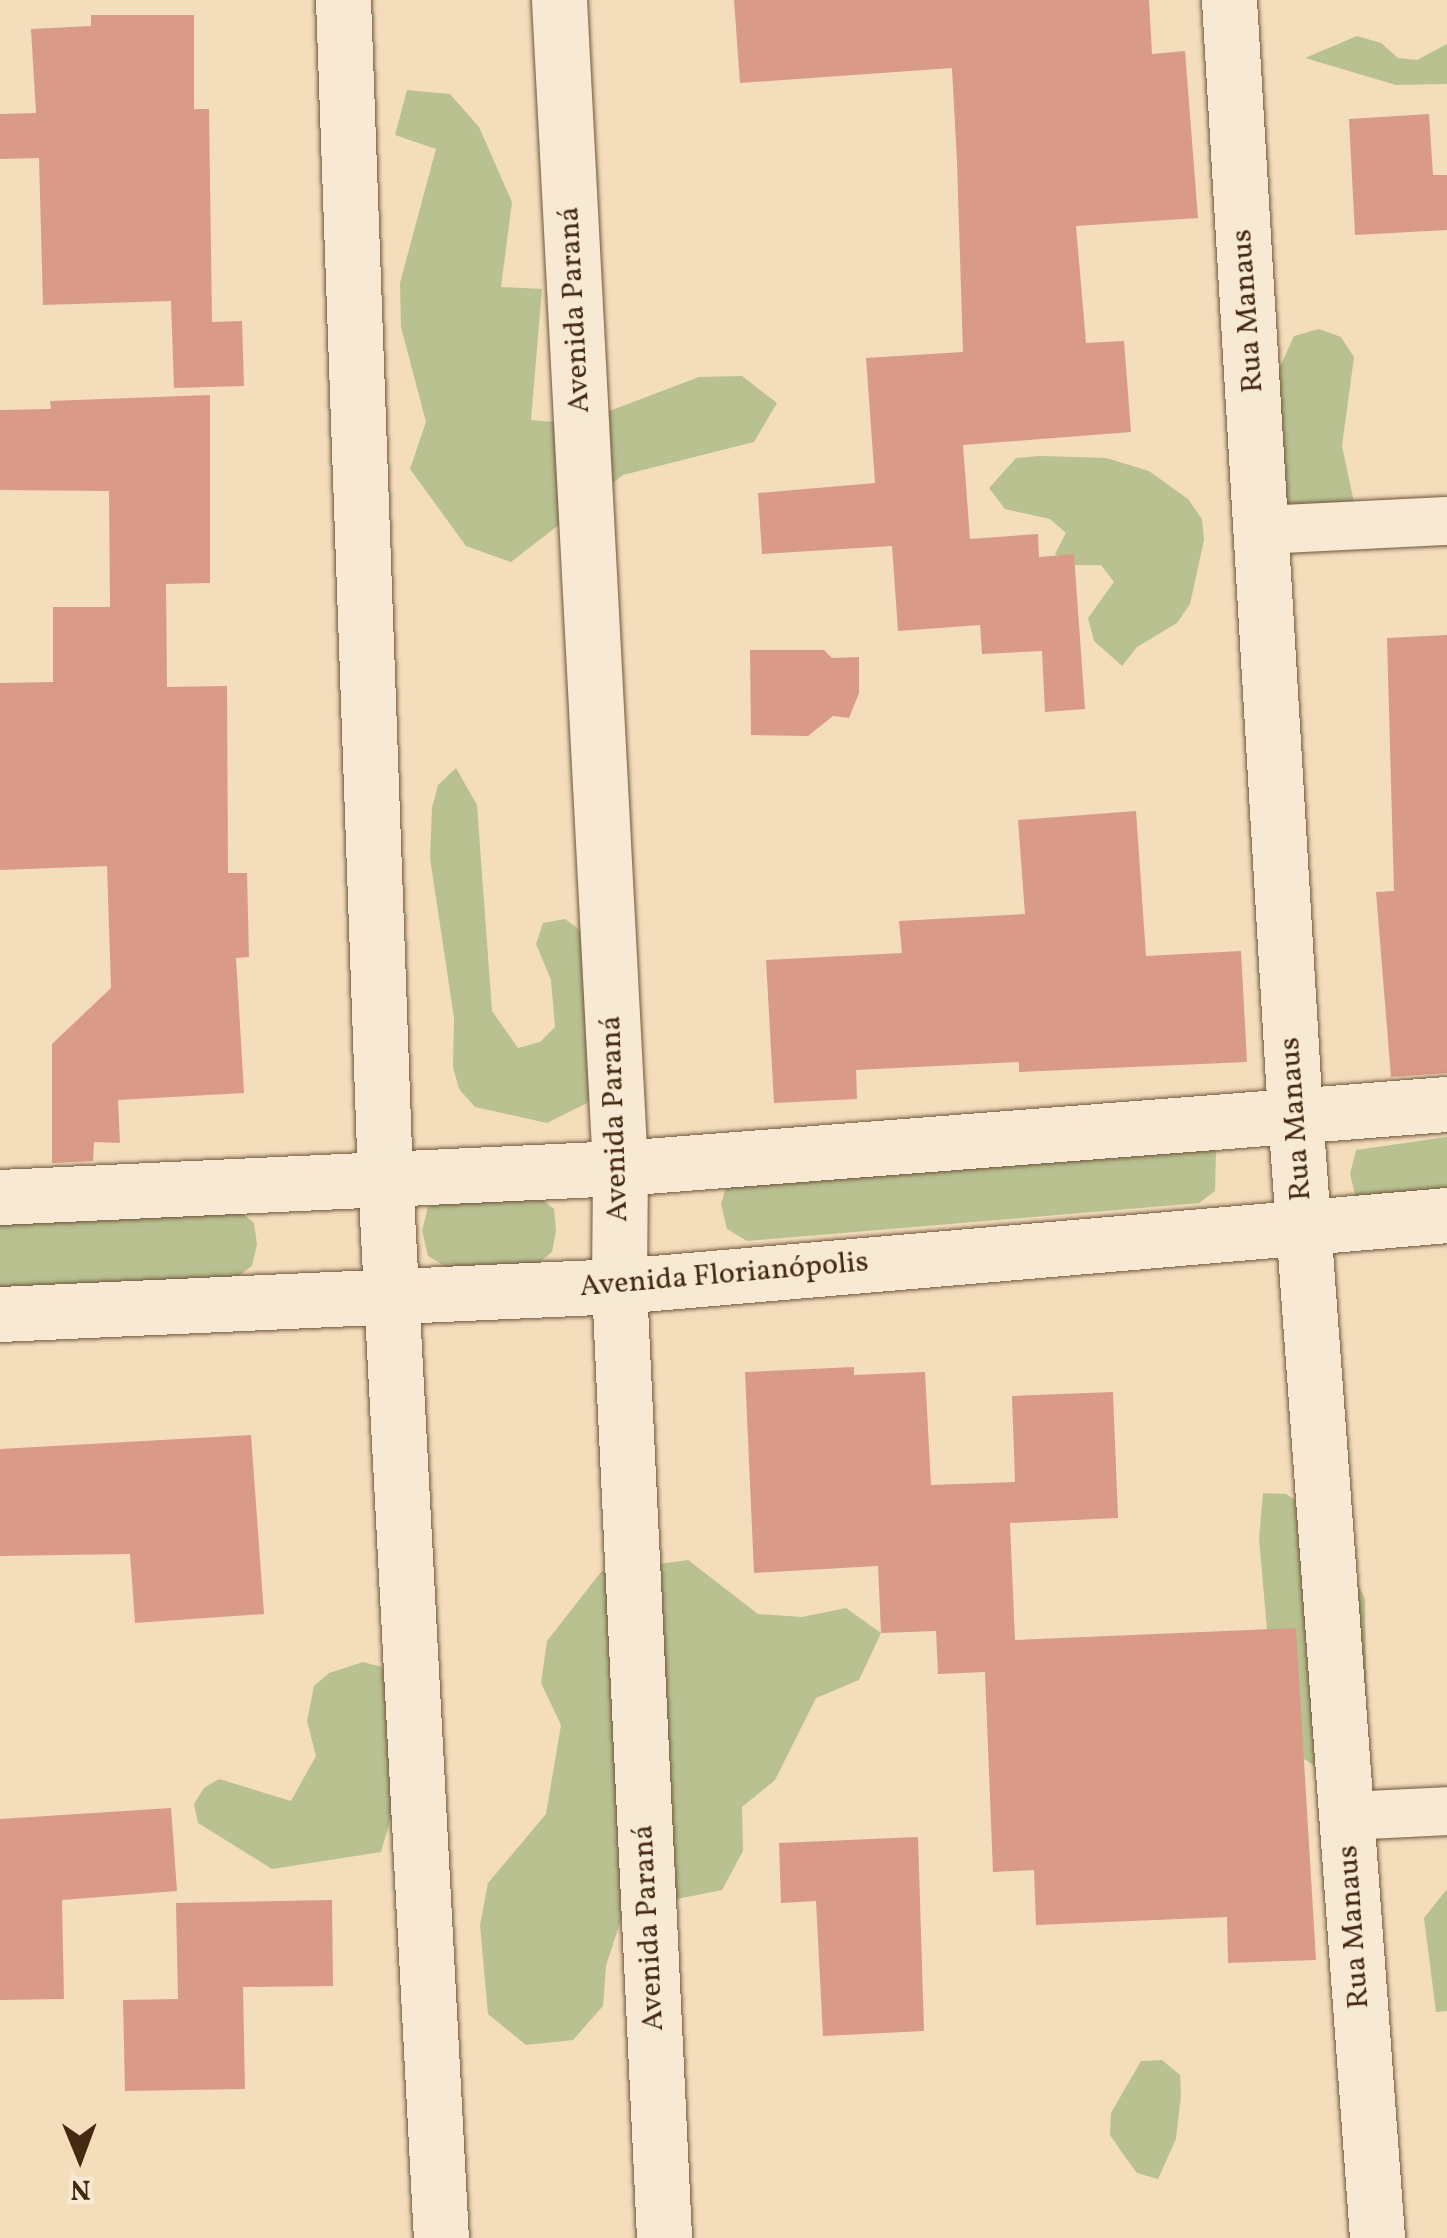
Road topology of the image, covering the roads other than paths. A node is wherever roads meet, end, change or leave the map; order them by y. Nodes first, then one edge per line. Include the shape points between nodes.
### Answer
1 (343, 0) edge
2 (559, 0) edge
3 (1228, 0) edge
4 (1447, 521) edge
5 (1261, 530) junction
6 (1447, 1104) edge
7 (1294, 1115) junction
8 (620, 1168) junction
9 (385, 1178) junction
10 (0, 1198) edge
11 (1447, 1215) edge
12 (1303, 1224) junction
13 (619, 1286) junction
14 (392, 1298) junction
15 (0, 1314) edge
16 (1447, 1811) edge
17 (1346, 1816) junction
18 (441, 2238) edge
19 (664, 2238) edge
20 (1377, 2238) edge

1 - 9 street
2 - 8 street, Avenida Paraná
3 - 5 street, Rua Manaus
4 - 5 street
5 - 7 street, Rua Manaus
6 - 7 street
7 - 8 street
7 - 12 street, Rua Manaus
8 - 9 street
8 - 13 street, Avenida Paraná
9 - 10 street
9 - 14 street
11 - 12 street, Avenida Florianópolis
12 - 13 street, Avenida Florianópolis
12 - 17 street, Rua Manaus
13 - 14 street, Avenida Florianópolis
13 - 19 street, Avenida Paraná
14 - 15 street, Avenida Florianópolis
14 - 18 street
16 - 17 street
17 - 20 street, Rua Manaus

